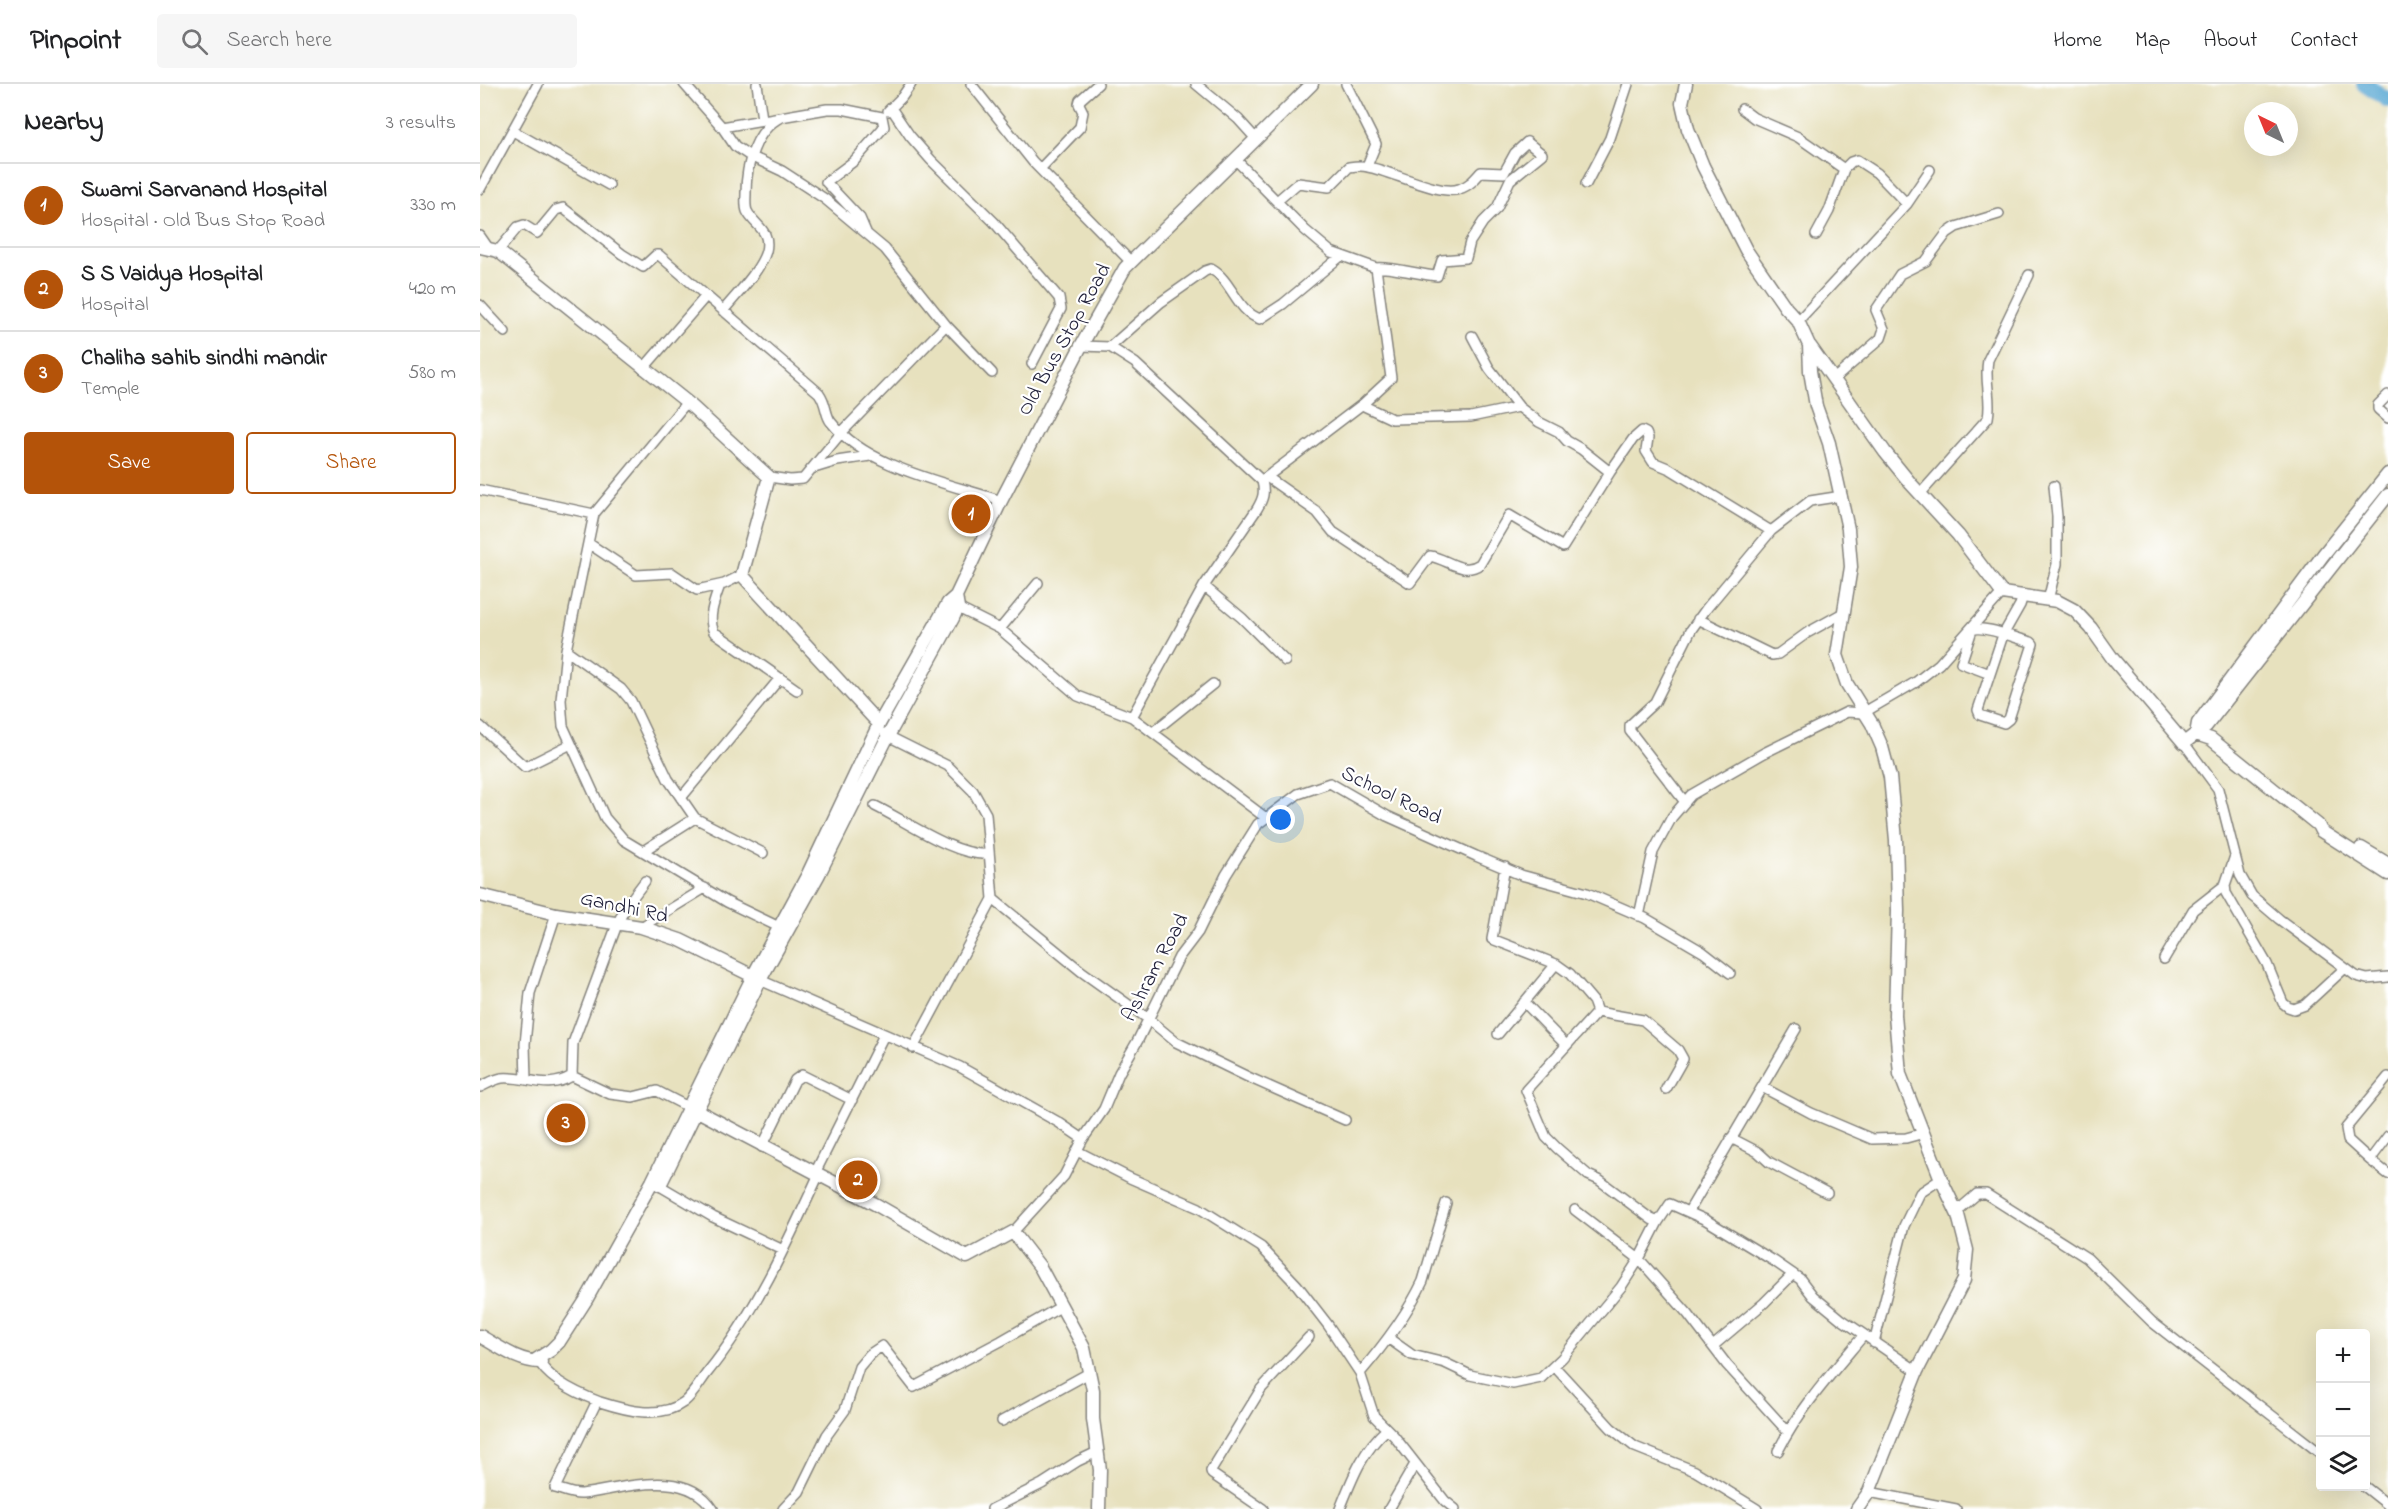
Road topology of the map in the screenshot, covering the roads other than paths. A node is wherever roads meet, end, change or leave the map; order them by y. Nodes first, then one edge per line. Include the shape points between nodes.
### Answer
1 (538, 84) edge
2 (684, 84) edge
3 (757, 84) edge
4 (911, 84) edge
5 (971, 84) edge
6 (1098, 84) edge
7 (1196, 84) edge
8 (1346, 84) edge
9 (1628, 84) edge
10 (1686, 84) edge
11 (1312, 85) edge
12 (891, 108) junction
13 (1742, 109) dead end
14 (786, 115) junction
15 (882, 117) junction
16 (762, 119) junction
17 (722, 127) junction
18 (513, 131) junction
19 (1257, 140) junction
20 (750, 156) junction
21 (1236, 160) junction
22 (1367, 166) junction
23 (1040, 169) junction
24 (1844, 169) junction
25 (1930, 170) dead end
26 (1586, 184) dead end
27 (609, 185) dead end
28 (480, 189) edge
29 (1277, 201) junction
30 (1907, 204) junction
31 (1999, 214) dead end
32 (867, 234) junction
33 (1816, 235) dead end
34 (480, 236) edge
35 (489, 249) edge
36 (1341, 256) junction
37 (1131, 262) junction
38 (1376, 268) junction
39 (2030, 275) dead end
40 (706, 296) junction
41 (480, 304) edge
42 (723, 311) junction
43 (1798, 321) junction
44 (946, 325) junction
45 (505, 332) dead end
46 (1472, 336) dead end
47 (1809, 345) junction
48 (1081, 346) junction
49 (1110, 347) junction
50 (1032, 364) dead end
51 (644, 369) junction
52 (992, 373) dead end
53 (1833, 380) junction
54 (2388, 395) edge
55 (687, 402) junction
56 (1362, 405) junction
57 (1519, 407) junction
58 (2388, 417) edge
59 (842, 432) junction
60 (870, 456) junction
61 (811, 469) junction
62 (1610, 472) junction
63 (2388, 474) edge
64 (769, 477) junction
65 (1265, 478) junction
66 (2054, 486) dead end
67 (480, 490) edge
68 (1920, 494) junction
69 (2388, 495) edge
70 (1842, 496) junction
71 (1002, 501) junction
72 (594, 514) junction
73 (1771, 531) junction
74 (588, 543) junction
75 (742, 575) junction
76 (1038, 583) dead end
77 (720, 585) junction
78 (1204, 586) junction
79 (2002, 593) junction
80 (2023, 596) junction
81 (2048, 600) junction
82 (954, 602) junction
83 (1843, 613) junction
84 (1698, 619) junction
85 (1000, 629) junction
86 (2003, 635) junction
87 (566, 650) junction
88 (1285, 661) dead end
89 (1990, 674) junction
90 (780, 678) junction
91 (1213, 684) dead end
92 (796, 690) dead end
93 (1863, 713) junction
94 (1132, 717) junction
95 (879, 724) junction
96 (480, 726) edge
97 (1153, 732) junction
98 (2196, 734) junction
99 (888, 736) junction
100 (2184, 743) junction
101 (572, 744) junction
102 (681, 798) junction
103 (1685, 802) junction
104 (875, 806) dead end
105 (695, 818) junction
106 (1266, 818) junction
107 (643, 851) junction
108 (763, 853) dead end
109 (2362, 853) junction
110 (989, 854) junction
111 (2235, 856) junction
112 (2388, 864) edge
113 (1505, 867) junction
114 (2388, 874) edge
115 (645, 881) dead end
116 (2225, 885) junction
117 (705, 888) junction
118 (480, 895) edge
119 (993, 899) junction
120 (556, 914) junction
121 (1639, 916) junction
122 (618, 922) junction
123 (641, 927) junction
124 (779, 927) junction
125 (2164, 958) dead end
126 (1556, 964) junction
127 (2345, 968) junction
128 (1730, 973) dead end
129 (2388, 977) edge
130 (757, 978) junction
131 (1524, 1002) junction
132 (1597, 1012) junction
133 (1148, 1018) junction
134 (1796, 1029) dead end
135 (1498, 1034) dead end
136 (884, 1035) junction
137 (1566, 1045) junction
138 (913, 1048) junction
139 (572, 1076) junction
140 (2388, 1077) edge
141 (526, 1080) junction
142 (480, 1087) edge
143 (1762, 1087) junction
144 (1666, 1089) dead end
145 (2378, 1089) junction
146 (2388, 1096) edge
147 (852, 1100) junction
148 (693, 1109) junction
149 (1345, 1120) dead end
150 (1924, 1133) junction
151 (2388, 1136) edge
152 (1731, 1138) junction
153 (1083, 1139) junction
154 (762, 1147) junction
155 (1077, 1151) junction
156 (2370, 1160) junction
157 (817, 1174) junction
158 (2388, 1174) edge
159 (1941, 1179) junction
160 (656, 1183) junction
161 (1827, 1192) dead end
162 (1446, 1203) dead end
163 (1575, 1210) dead end
164 (1689, 1211) junction
165 (1956, 1212) junction
166 (1658, 1222) junction
167 (1013, 1232) junction
168 (783, 1250) junction
169 (1639, 1259) junction
170 (1793, 1274) junction
171 (1062, 1306) junction
172 (480, 1336) edge
173 (1863, 1336) junction
174 (1309, 1337) dead end
175 (1388, 1338) junction
176 (1874, 1343) junction
177 (1713, 1346) junction
178 (537, 1361) junction
179 (1554, 1366) junction
180 (1917, 1371) junction
181 (1089, 1373) junction
182 (1360, 1373) junction
183 (597, 1401) junction
184 (1002, 1421) dead end
185 (1387, 1429) junction
186 (1788, 1431) junction
187 (2316, 1450) edge
188 (1778, 1451) dead end
189 (1097, 1452) junction
190 (1415, 1464) junction
191 (2370, 1491) edge
192 (1869, 1492) junction
193 (2388, 1505) edge
194 (713, 1509) edge
195 (783, 1509) edge
196 (992, 1509) edge
197 (1099, 1509) edge
198 (1263, 1509) edge
199 (1340, 1509) edge
200 (1389, 1509) edge
201 (1455, 1509) edge
202 (1756, 1509) edge
203 (1857, 1509) edge
204 (1956, 1509) edge

1 - 18 street
2 - 17 street
3 - 16 street
4 - 12 street
5 - 23 street
6 - 23 street via 1080,100 1080,127
7 - 19 street
8 - 22 street via 1376,144
9 - 26 street via 1610,138
10 - 43 street via 1682,103 1703,166 1746,250
11 - 19 street, Old Bus Stop Road
12 - 15 street
12 - 50 street via 910,136 987,215 1059,298 1061,309
13 - 24 street via 1798,137
14 - 15 street via 835,109
14 - 16 street
14 - 20 street via 767,129
15 - 32 street via 884,127 854,161 826,183 860,218
16 - 17 street
17 - 20 street via 735,146
18 - 27 street
18 - 28 street
19 - 21 street, Old Bus Stop Road
20 - 32 street via 782,171
20 - 42 street via 746,207 764,230 766,251
21 - 29 street
21 - 37 street, Old Bus Stop Road
22 - 29 street via 1349,166 1329,187 1298,183
22 - 38 street via 1433,188 1457,190 1481,172 1504,173 1515,153 1527,142 1542,154 1510,180 1497,208 1470,242 1466,258 1442,260 1437,276
23 - 37 street
24 - 30 street via 1857,160 1864,163
24 - 33 street
25 - 30 street
29 - 36 street via 1305,230
30 - 43 street
31 - 53 street via 1956,227 1926,261 1900,274 1876,310 1884,329 1881,338
32 - 44 street via 885,249
34 - 35 street
35 - 40 street via 518,226 524,225 537,233 556,210 563,208 643,267 660,255
35 - 51 street
36 - 38 street
36 - 49 street via 1260,318 1247,312 1220,275 1211,269 1205,271 1161,302
37 - 48 street, Old Bus Stop Road
38 - 56 street via 1391,378
39 - 68 street via 1988,360 1988,418
40 - 42 street
40 - 51 street
41 - 45 street
42 - 59 street via 819,393 831,422
43 - 47 street
44 - 52 street
44 - 59 street
46 - 57 street via 1489,368
47 - 53 street
47 - 70 street via 1816,406
48 - 49 street
48 - 71 street, Old Bus Stop Road
49 - 65 street via 1151,377
51 - 55 street
53 - 68 street
54 - 58 street via 2378,409
55 - 64 street
55 - 72 street
56 - 57 street via 1392,419 1471,417
56 - 65 street
57 - 62 street
59 - 60 street
59 - 61 street
60 - 61 street
60 - 71 street
61 - 64 street via 803,479
62 - 65 street via 1563,547 1509,515 1476,567 1466,569 1430,556 1410,583 1333,532 1317,512
62 - 73 street via 1636,436 1646,433 1646,451 1653,462
63 - 98 street via 2204,714
64 - 75 street
65 - 78 street via 1263,498
66 - 81 street via 2056,564
67 - 72 street
68 - 79 street via 1979,560
69 - 98 street
70 - 73 street via 1810,501
70 - 83 street via 1851,567
71 - 82 street, Old Bus Stop Road
72 - 74 street
73 - 84 street
74 - 77 street via 636,575 672,573 696,590
74 - 87 street
75 - 77 street
75 - 95 street
76 - 85 street
77 - 90 street via 711,613 714,632
78 - 88 street
78 - 94 street
79 - 80 street
79 - 93 street via 1928,673
80 - 81 street
80 - 86 street
81 - 100 street via 2074,610 2091,627
82 - 85 street
82 - 95 street
82 - 99 street
83 - 84 street via 1772,655
83 - 93 street via 1837,655
84 - 103 street via 1655,702 1629,728
85 - 94 street via 1077,696
86 - 89 street
86 - 89 street via 1983,628 1972,630 1961,660 1963,665
86 - 89 street via 2031,642 2034,647 2009,719 2004,723 1978,713
87 - 101 street via 561,712
87 - 102 street via 621,689 631,701
90 - 92 street
90 - 102 street
91 - 97 street
93 - 103 street via 1847,712 1764,753
93 - 150 street via 1882,747 1890,777 1896,840 1897,1047 1900,1074
94 - 97 street
95 - 99 street
95 - 124 street
96 - 101 street via 525,767
97 - 106 street
98 - 100 street
98 - 109 street via 2211,739 2321,831
99 - 110 street via 948,766 973,790 986,814
99 - 130 street via 819,874
100 - 111 street via 2218,789
101 - 107 street via 604,818 624,840
102 - 105 street
103 - 121 street via 1671,816 1653,852
104 - 110 street via 942,841 977,855
105 - 107 street
105 - 108 street
106 - 113 street, School Road via 1299,794 1330,783 1387,816
106 - 133 street, Ashram Road via 1258,824 1226,874 1198,932 1179,957
107 - 117 street
109 - 112 street
109 - 114 street
110 - 119 street
111 - 116 street
111 - 127 street via 2252,896
113 - 121 street, School Road via 1587,893
113 - 126 street via 1492,939
115 - 122 street
116 - 125 street via 2193,910
116 - 127 street via 2229,901 2288,1007 2305,1005
117 - 123 street
117 - 124 street
118 - 120 street, Gandhi Rd
119 - 133 street via 1081,971
119 - 138 street
120 - 122 street, Gandhi Rd
120 - 141 street via 530,993
121 - 128 street, School Road
122 - 123 street, Gandhi Rd
122 - 139 street via 573,1042
123 - 130 street, Gandhi Rd via 680,940
124 - 130 street
126 - 131 street
126 - 132 street via 1570,974 1593,1001
127 - 129 street via 2360,978
130 - 136 street
130 - 148 street
131 - 135 street
131 - 137 street
132 - 137 street
132 - 144 street via 1643,1020 1678,1050 1683,1059
133 - 149 street via 1176,1042
133 - 153 street, Ashram Road via 1104,1109
134 - 143 street
136 - 138 street
136 - 147 street
137 - 166 street via 1526,1090 1546,1137 1588,1175
138 - 153 street via 960,1067
139 - 141 street via 550,1084
139 - 148 street via 610,1094 633,1097 657,1091
140 - 145 street
141 - 142 street via 500,1078
143 - 150 street via 1872,1139
143 - 152 street
145 - 146 street
145 - 156 street via 2345,1134
147 - 154 street via 799,1076
147 - 157 street
148 - 154 street
148 - 160 street
150 - 159 street
151 - 156 street
152 - 161 street
152 - 164 street
153 - 155 street, Ashram Road
154 - 157 street
155 - 167 street, Ashram Road via 1064,1176
155 - 182 street via 1199,1208 1261,1246 1311,1303
156 - 158 street
157 - 167 street via 967,1257
157 - 168 street
159 - 165 street
159 - 176 street via 1920,1193 1904,1226
160 - 168 street via 713,1217
160 - 178 street via 559,1341
162 - 175 street via 1423,1281
163 - 169 street
164 - 166 street via 1670,1204
164 - 170 street
165 - 180 street via 1967,1250 1964,1280
165 - 187 street via 1977,1194 1986,1194 2079,1252 2152,1322
166 - 169 street
167 - 171 street via 1040,1267
168 - 183 street via 740,1329 684,1402 633,1413
169 - 177 street
169 - 179 street via 1621,1287
170 - 173 street via 1813,1296
170 - 177 street
171 - 181 street via 1084,1348
171 - 195 street via 914,1387 882,1346 870,1354 859,1367 845,1410 799,1492
172 - 178 street via 516,1356
173 - 176 street
173 - 186 street
174 - 198 street via 1261,1389 1211,1471
175 - 179 street via 1412,1354 1470,1375 1513,1384 1541,1378
175 - 182 street
176 - 180 street
177 - 186 street
178 - 183 street via 556,1380
179 - 202 street via 1611,1428 1635,1447 1695,1471
180 - 192 street
181 - 184 street
181 - 189 street
182 - 185 street via 1374,1416
183 - 194 street via 555,1488 579,1494 658,1483 685,1488 706,1499
185 - 190 street
185 - 199 street via 1363,1456
186 - 188 street
189 - 196 street
189 - 197 street
190 - 200 street
190 - 201 street
191 - 193 street
192 - 203 street
192 - 204 street

